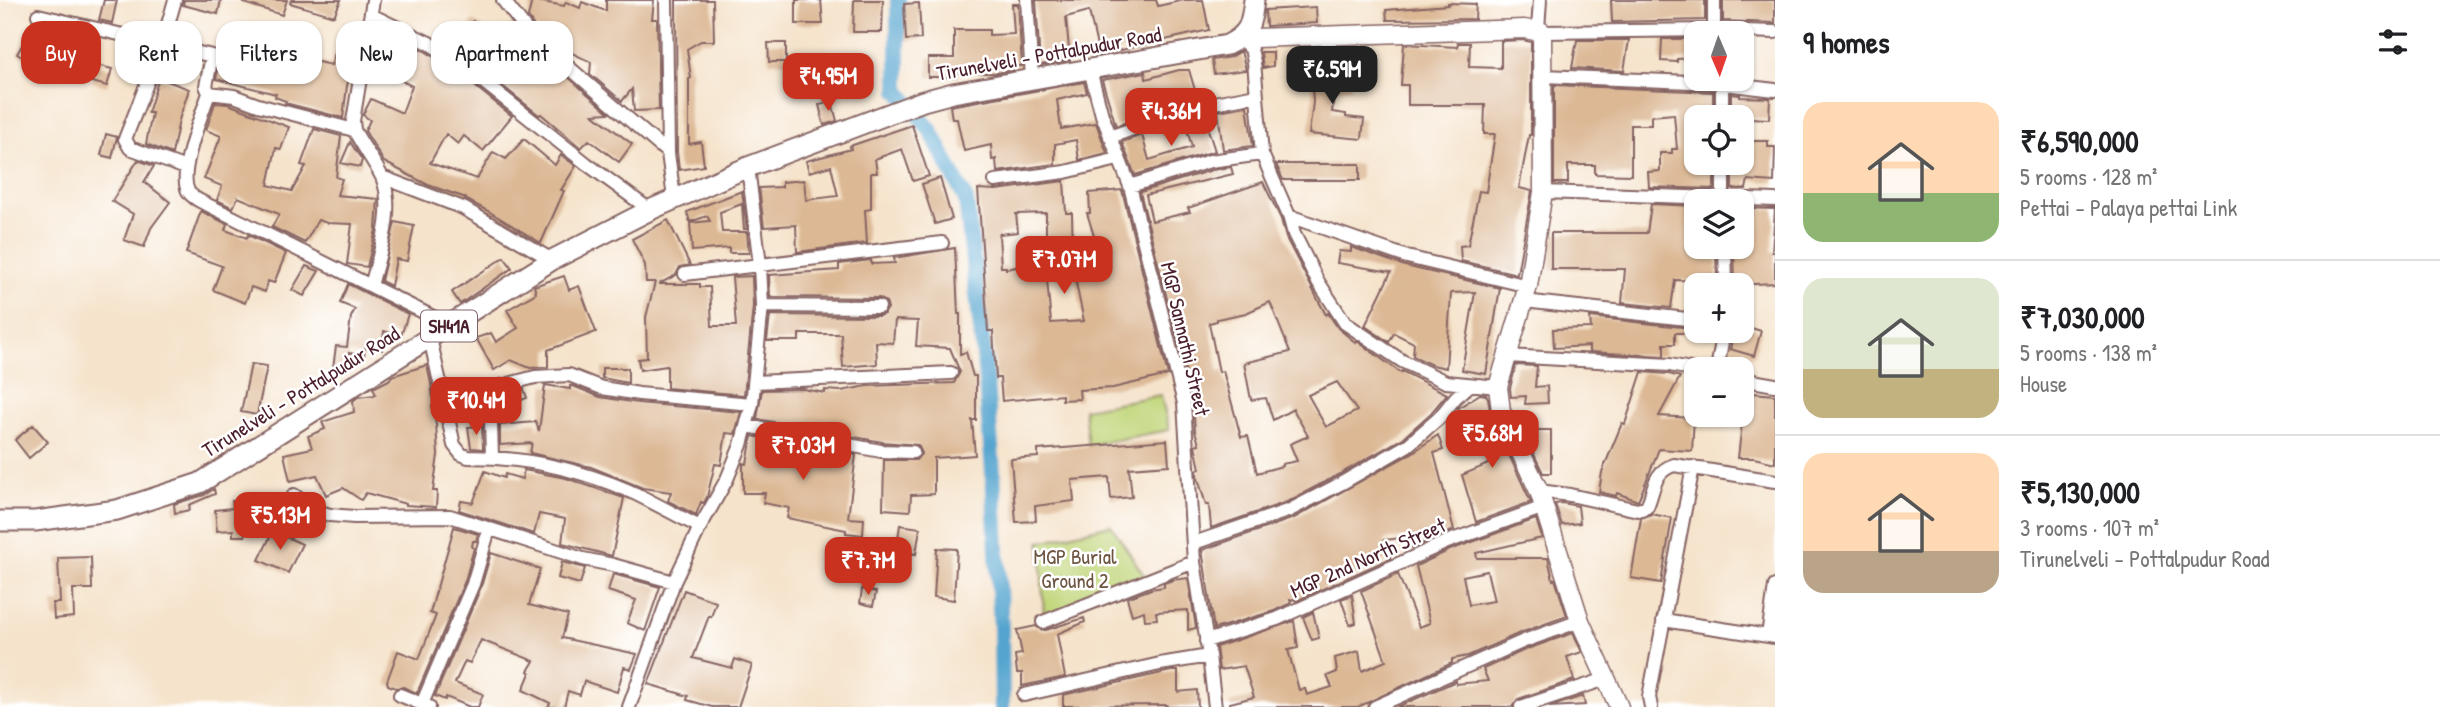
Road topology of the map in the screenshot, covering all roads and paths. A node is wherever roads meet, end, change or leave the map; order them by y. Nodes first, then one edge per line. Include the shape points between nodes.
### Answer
1 (175, 0) edge
2 (373, 0) edge
3 (503, 0) edge
4 (666, 0) edge
5 (1027, 0) edge
6 (1254, 0) edge
7 (1540, 0) edge
8 (1714, 0) edge
9 (38, 15) dead end
10 (371, 15) junction
11 (169, 21) edge
12 (1714, 21) edge
13 (1540, 31) junction
14 (1684, 32) edge
15 (1754, 32) edge
16 (1775, 32) edge
17 (115, 34) edge
18 (1243, 36) junction
19 (202, 54) edge
20 (1090, 70) junction
21 (1543, 76) junction
22 (1032, 78) junction
23 (1684, 81) edge
24 (147, 84) edge
25 (1754, 87) edge
26 (1775, 90) edge
27 (209, 93) junction
28 (1256, 95) junction
29 (354, 130) junction
30 (1110, 137) junction
31 (668, 153) junction
32 (1262, 154) junction
33 (1118, 159) junction
34 (748, 167) junction
35 (186, 168) junction
36 (382, 177) junction
37 (995, 181) dead end
38 (1130, 186) junction
39 (1543, 192) junction
40 (1684, 197) edge
41 (674, 198) junction
42 (1754, 200) edge
43 (1775, 200) edge
44 (650, 210) junction
45 (1289, 216) junction
46 (942, 243) dead end
47 (552, 260) junction
48 (760, 265) junction
49 (685, 274) dead end
50 (371, 286) junction
51 (1526, 294) junction
52 (762, 306) junction
53 (879, 307) dead end
54 (1684, 318) edge
55 (451, 326) junction
56 (430, 338) junction
57 (1507, 356) junction
58 (1684, 368) edge
59 (951, 373) dead end
60 (1754, 381) edge
61 (755, 382) junction
62 (1470, 385) junction
63 (1775, 385) edge
64 (1498, 387) junction
65 (752, 404) junction
66 (747, 426) junction
67 (913, 452) dead end
68 (492, 457) junction
69 (1693, 467) junction
70 (1775, 481) edge
71 (294, 495) dead end
72 (1541, 499) junction
73 (0, 521) edge
74 (700, 527) junction
75 (489, 529) junction
76 (1194, 543) junction
77 (1194, 562) junction
78 (674, 582) junction
79 (1775, 586) edge
80 (1663, 620) junction
81 (1580, 621) junction
82 (1043, 622) dead end
83 (1771, 637) edge
84 (1206, 642) junction
85 (1209, 656) junction
86 (1606, 678) junction
87 (400, 695) dead end
88 (1024, 695) dead end
89 (425, 706) edge
90 (629, 707) edge
91 (1214, 707) edge
92 (1375, 707) edge
93 (1521, 707) edge
94 (1619, 707) edge
95 (1651, 707) edge

1 - 11 street
2 - 10 street
3 - 31 street via 536,38
4 - 31 street
5 - 22 street
6 - 18 main road
7 - 13 street
8 - 12 street
9 - 17 street
10 - 29 street
10 - 44 street via 429,43 466,68
13 - 14 street
13 - 18 street
13 - 21 street
15 - 16 street
18 - 20 main road, Tirunelveli - Pottalpudur Road / SH41A via 1227,45
18 - 28 street via 1252,54
19 - 27 street via 212,56 206,86
20 - 22 main road, Tirunelveli - Pottalpudur Road / SH41A
20 - 30 street, MGP Sannathi Street
21 - 23 street
21 - 39 street
22 - 34 main road, Tirunelveli - Pottalpudur Road / SH41A via 923,100
24 - 35 street via 125,139 130,148
25 - 26 street
27 - 29 street
27 - 35 street
28 - 30 street via 1193,107
28 - 32 street
29 - 36 street
30 - 33 street, MGP Sannathi Street
31 - 41 street
32 - 38 street via 1210,161
32 - 45 street
33 - 37 street
33 - 38 street, MGP Sannathi Street
34 - 41 main road, Tirunelveli - Pottalpudur Road / SH41A
34 - 48 street
35 - 50 street via 192,196
36 - 47 street via 463,208
36 - 50 street via 387,216
38 - 76 street, MGP Sannathi Street via 1184,403
39 - 40 street
39 - 51 street
41 - 44 main road, Tirunelveli - Pottalpudur Road / SH41A
42 - 43 street
44 - 47 main road, Tirunelveli - Pottalpudur Road / SH41A
45 - 51 street
45 - 62 street via 1317,280 1345,323 1402,361 1446,382
46 - 48 street
47 - 55 main road, Tirunelveli - Pottalpudur Road / SH41A
48 - 49 street
48 - 52 street
50 - 55 street
51 - 54 street
51 - 57 street
52 - 53 street
52 - 61 street
55 - 56 main road, Tirunelveli - Pottalpudur Road / SH41A
56 - 68 street via 454,445 468,457
56 - 73 main road, Tirunelveli - Pottalpudur Road / SH41A via 200,483 117,510
57 - 58 street
57 - 64 street
59 - 61 street
60 - 63 street
61 - 65 street
62 - 64 street
62 - 76 street via 1408,445 1353,477 1290,510
64 - 72 street via 1501,411
65 - 66 street
65 - 68 street via 639,394 602,388 569,375 535,377 490,389
66 - 67 street via 881,451
66 - 74 street via 727,479
68 - 74 street via 522,458 597,478
69 - 70 street
69 - 72 street via 1664,468 1643,510 1570,495
69 - 80 street
71 - 75 street via 313,510 330,515 450,516
72 - 81 street
72 - 84 street, MGP 2nd North Street via 1278,620
74 - 78 street
75 - 78 street
75 - 89 street via 473,584
76 - 77 street, MGP Sannathi Street
77 - 82 street
77 - 84 street, MGP Sannathi Street
78 - 90 street
79 - 83 street
80 - 83 street
80 - 95 street
81 - 86 street
81 - 92 street
84 - 85 street, MGP Sannathi Street
85 - 88 street
85 - 91 street, MGP Sannathi Street
86 - 93 street
86 - 94 street
87 - 89 street

